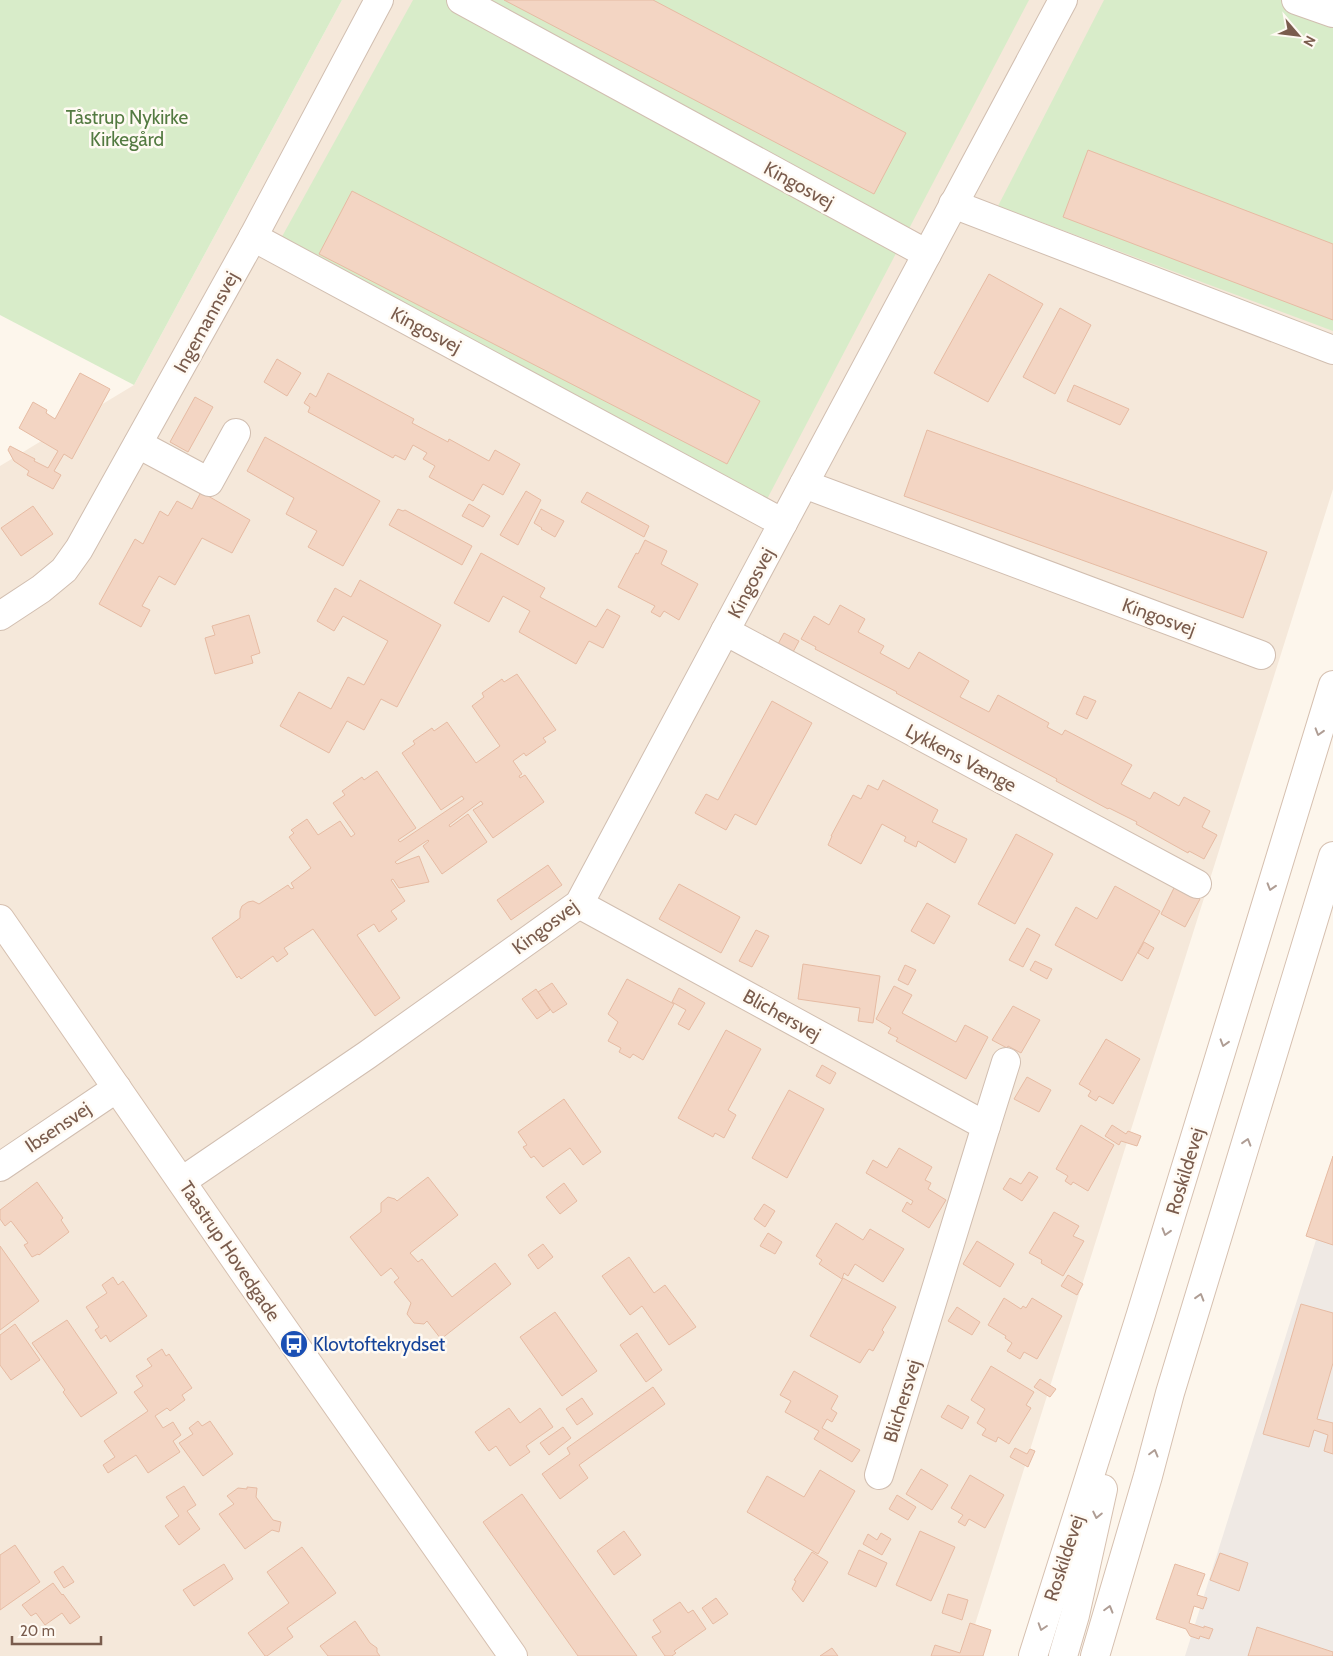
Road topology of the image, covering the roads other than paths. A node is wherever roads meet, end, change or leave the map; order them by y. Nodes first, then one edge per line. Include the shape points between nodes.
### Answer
1 (380, 0) edge
2 (462, 0) edge
3 (1063, 0) edge
4 (1296, 0) edge
5 (1333, 13) edge
6 (953, 204) junction
7 (253, 237) junction
8 (927, 254) junction
9 (1333, 350) edge
10 (236, 433) dead end
11 (138, 444) junction
12 (804, 484) junction
13 (783, 523) junction
14 (0, 616) edge
15 (725, 631) junction
16 (1261, 655) dead end
17 (1333, 685) edge
18 (1333, 856) edge
19 (1197, 884) dead end
20 (579, 904) junction
21 (0, 919) edge
22 (1006, 1062) dead end
23 (117, 1088) junction
24 (986, 1126) junction
25 (0, 1167) edge
26 (182, 1181) junction
27 (1141, 1314) junction
28 (879, 1475) dead end
29 (513, 1656) edge
30 (1033, 1656) edge
31 (1063, 1656) edge
32 (1095, 1656) edge

1 - 7 street, Ingemannsvej
2 - 8 street, Kingosvej
3 - 6 street, Kingosvej
4 - 5 street
6 - 8 street, Kingosvej
6 - 9 street
7 - 11 street, Ingemannsvej
7 - 13 street, Kingosvej
8 - 12 street, Kingosvej
10 - 11 street via 209,482
11 - 14 street, Ingemannsvej via 64,570
12 - 13 street, Kingosvej
12 - 16 street, Kingosvej
13 - 15 street, Kingosvej
15 - 19 street, Lykkens Vænge
15 - 20 street, Kingosvej
17 -> 27 street, Roskildevej
32 -> 18 street via 1170,1393
20 - 24 street, Blichersvej
20 - 26 street, Kingosvej via 368,1056
21 - 23 street, Taastrup Hovedgade
22 - 24 street, Blichersvej
23 - 25 street, Ibsensvej
23 - 26 street, Taastrup Hovedgade
24 - 28 street, Blichersvej
26 - 29 street, Taastrup Hovedgade
27 -> 30 street, Roskildevej
27 -> 31 street

